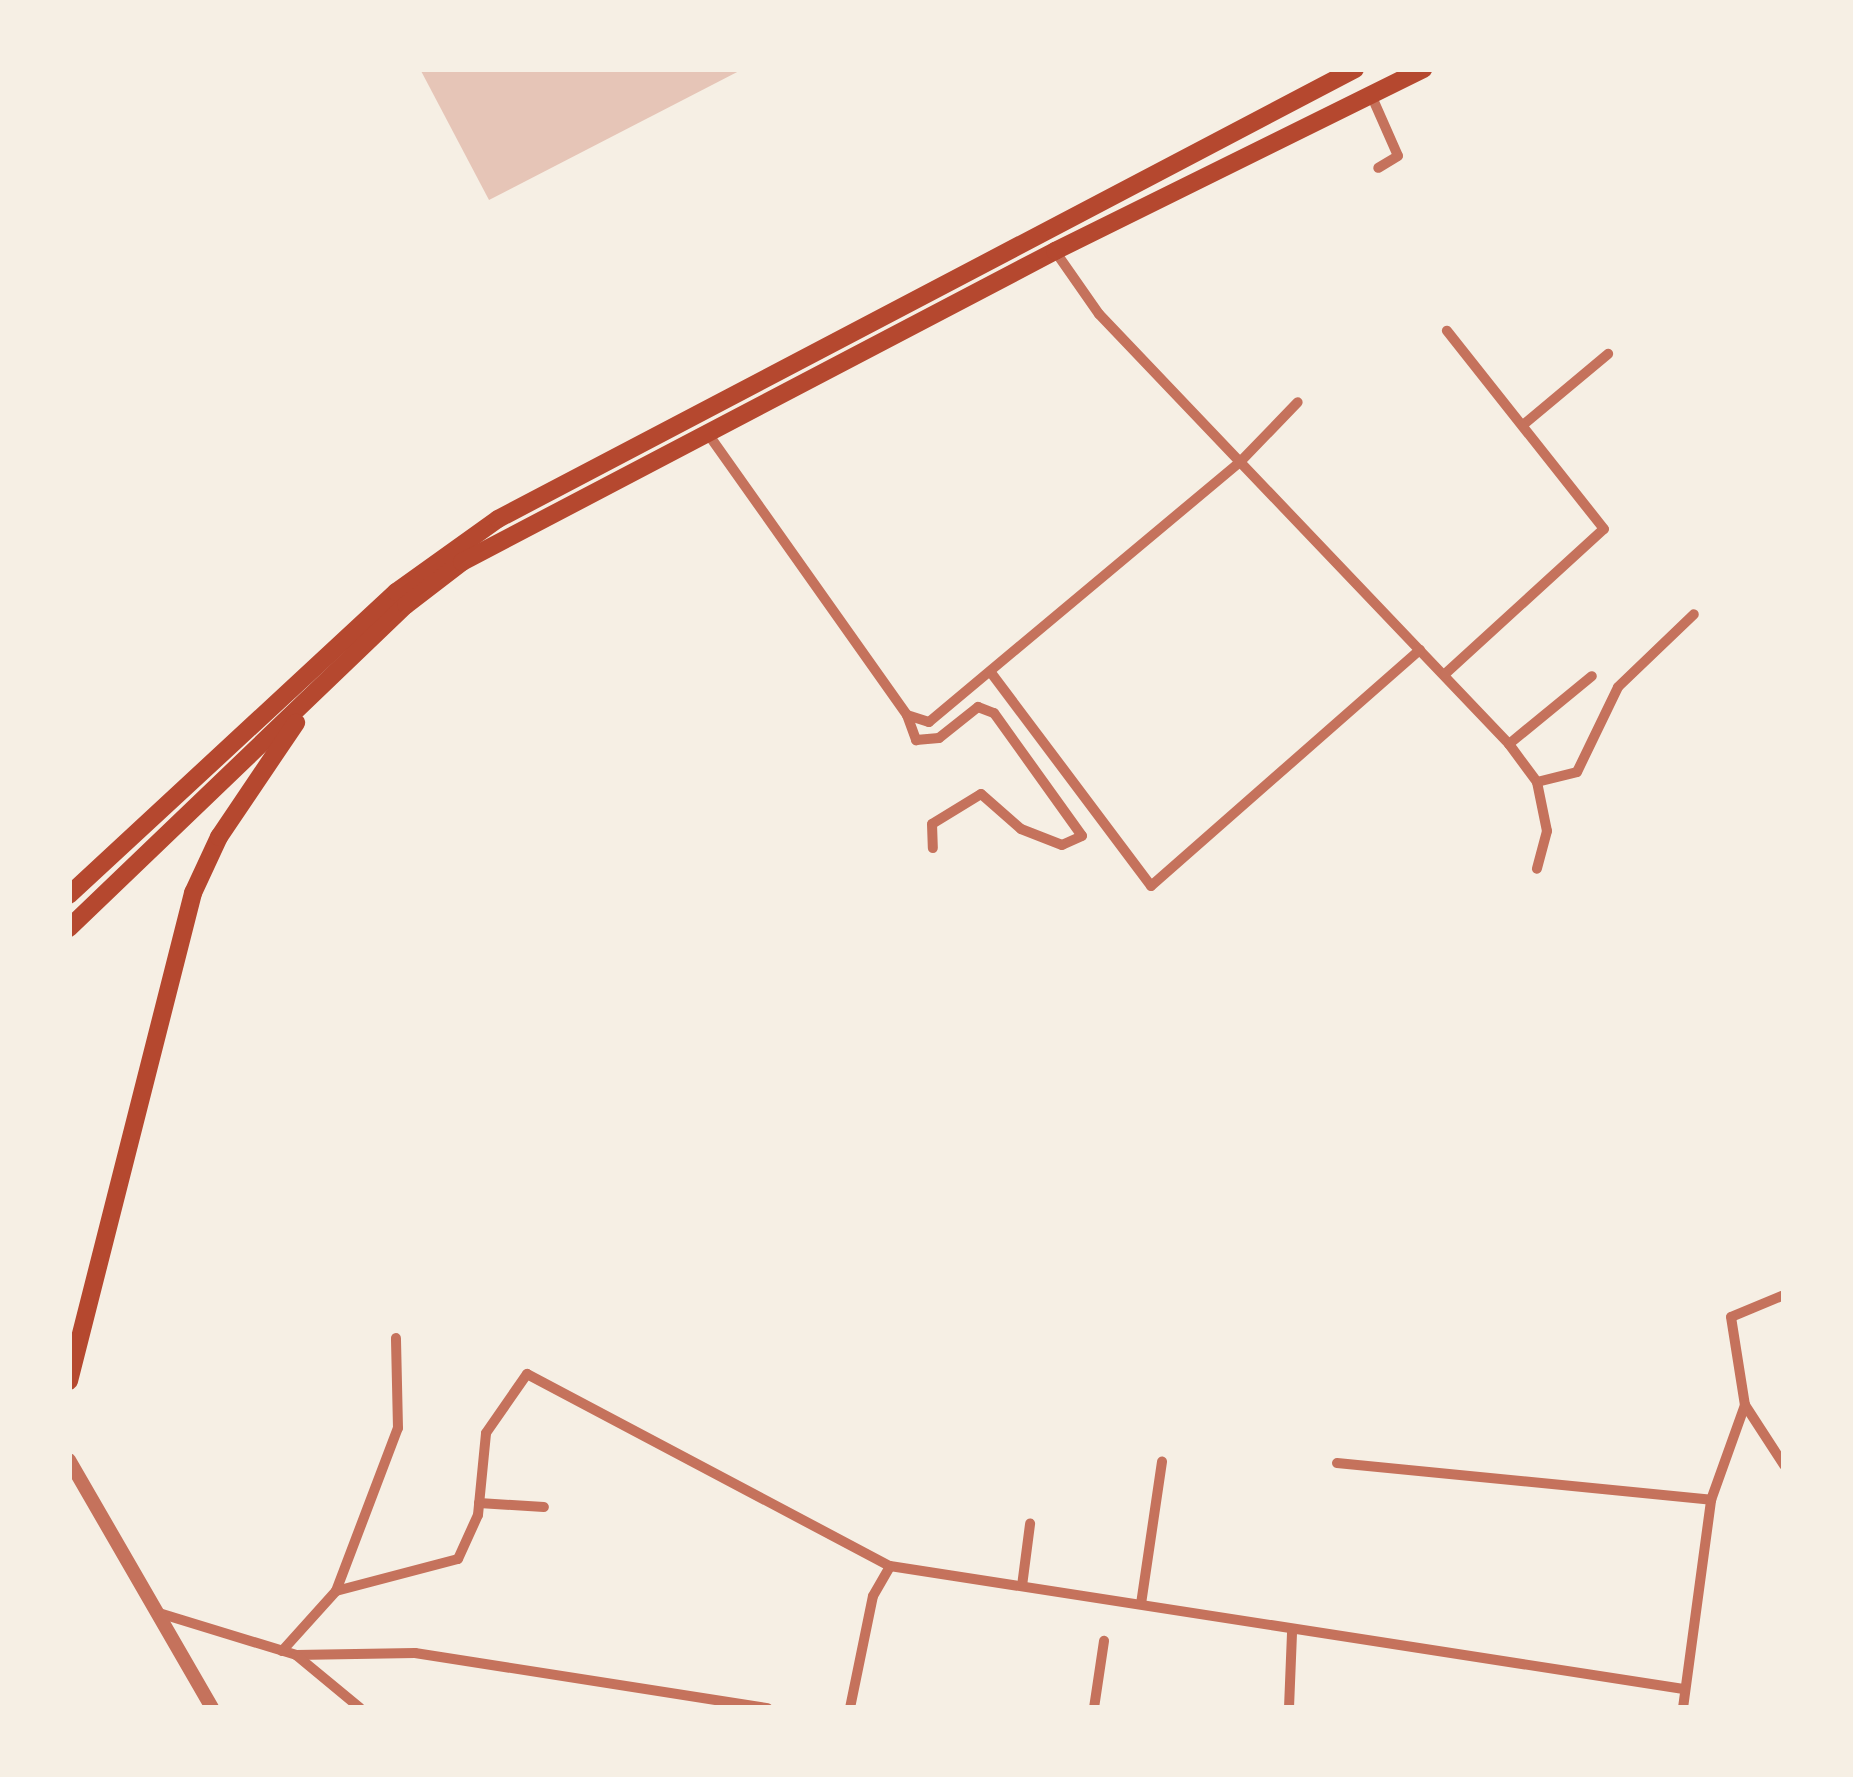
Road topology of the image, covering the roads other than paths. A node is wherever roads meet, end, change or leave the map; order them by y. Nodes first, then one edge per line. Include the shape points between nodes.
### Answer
1 (1355, 69) edge
2 (1424, 69) edge
3 (1372, 97) junction
4 (1378, 168) dead end
5 (1055, 250) junction
6 (1447, 331) dead end
7 (1608, 354) dead end
8 (1298, 402) dead end
9 (1523, 425) junction
10 (706, 431) junction
11 (1240, 462) junction
12 (1694, 614) dead end
13 (1420, 650) junction
14 (992, 674) junction
15 (1445, 674) junction
16 (1592, 676) dead end
17 (320, 687) junction
18 (907, 715) junction
19 (1509, 744) junction
20 (1537, 782) junction
21 (933, 848) dead end
22 (1537, 869) dead end
23 (69, 895) edge
24 (69, 928) edge
25 (1784, 1295) edge
26 (396, 1338) dead end
27 (69, 1381) edge
28 (1745, 1405) junction
29 (69, 1460) edge
30 (1162, 1462) dead end
31 (1337, 1463) dead end
32 (1784, 1465) edge
33 (1711, 1500) junction
34 (479, 1503) junction
35 (544, 1507) dead end
36 (1030, 1524) dead end
37 (890, 1566) junction
38 (1022, 1586) junction
39 (336, 1591) junction
40 (1141, 1604) junction
41 (159, 1613) junction
42 (1292, 1632) junction
43 (1104, 1641) dead end
44 (282, 1651) junction
45 (296, 1655) junction
46 (327, 1684) junction
47 (1684, 1689) junction
48 (212, 1708) edge
49 (342, 1708) edge
50 (360, 1708) edge
51 (768, 1708) edge
52 (850, 1708) edge
53 (1094, 1708) edge
54 (1289, 1708) edge
55 (1683, 1708) edge

1 - 23 highway via 497,519 396,592
2 - 3 highway
3 - 4 street via 1398,156
3 - 5 highway
5 - 10 highway
5 - 11 street via 1099,314
6 - 9 street
7 - 9 street
8 - 11 street
9 - 15 street via 1604,530
10 - 17 highway via 462,562
10 - 18 street
11 - 13 street
11 - 14 street
12 - 20 street via 1618,687 1577,772
13 - 14 street via 1151,886
13 - 15 street
14 - 18 street via 929,722
15 - 19 street
16 - 19 street
17 - 24 highway
17 - 27 highway via 219,837 193,893
18 - 21 street via 916,740 939,738 979,707 994,713 1082,836 1062,845 1021,829 981,794 932,824
19 - 20 street
20 - 22 street via 1547,831
25 - 28 street via 1732,1317
26 - 39 street via 398,1428
28 - 32 street
28 - 33 street
29 - 41 street
30 - 40 street
31 - 33 street
33 - 47 street
34 - 35 street
34 - 37 street via 486,1433 527,1374
34 - 39 street via 458,1559
36 - 38 street
37 - 38 street
37 - 52 street via 873,1595
38 - 40 street
39 - 44 street
40 - 42 street
41 - 44 street
41 - 48 street
42 - 47 street
42 - 54 street
43 - 53 street
44 - 45 street
45 - 46 street
45 - 51 street via 415,1653
46 - 49 street
46 - 50 street
47 - 55 street

